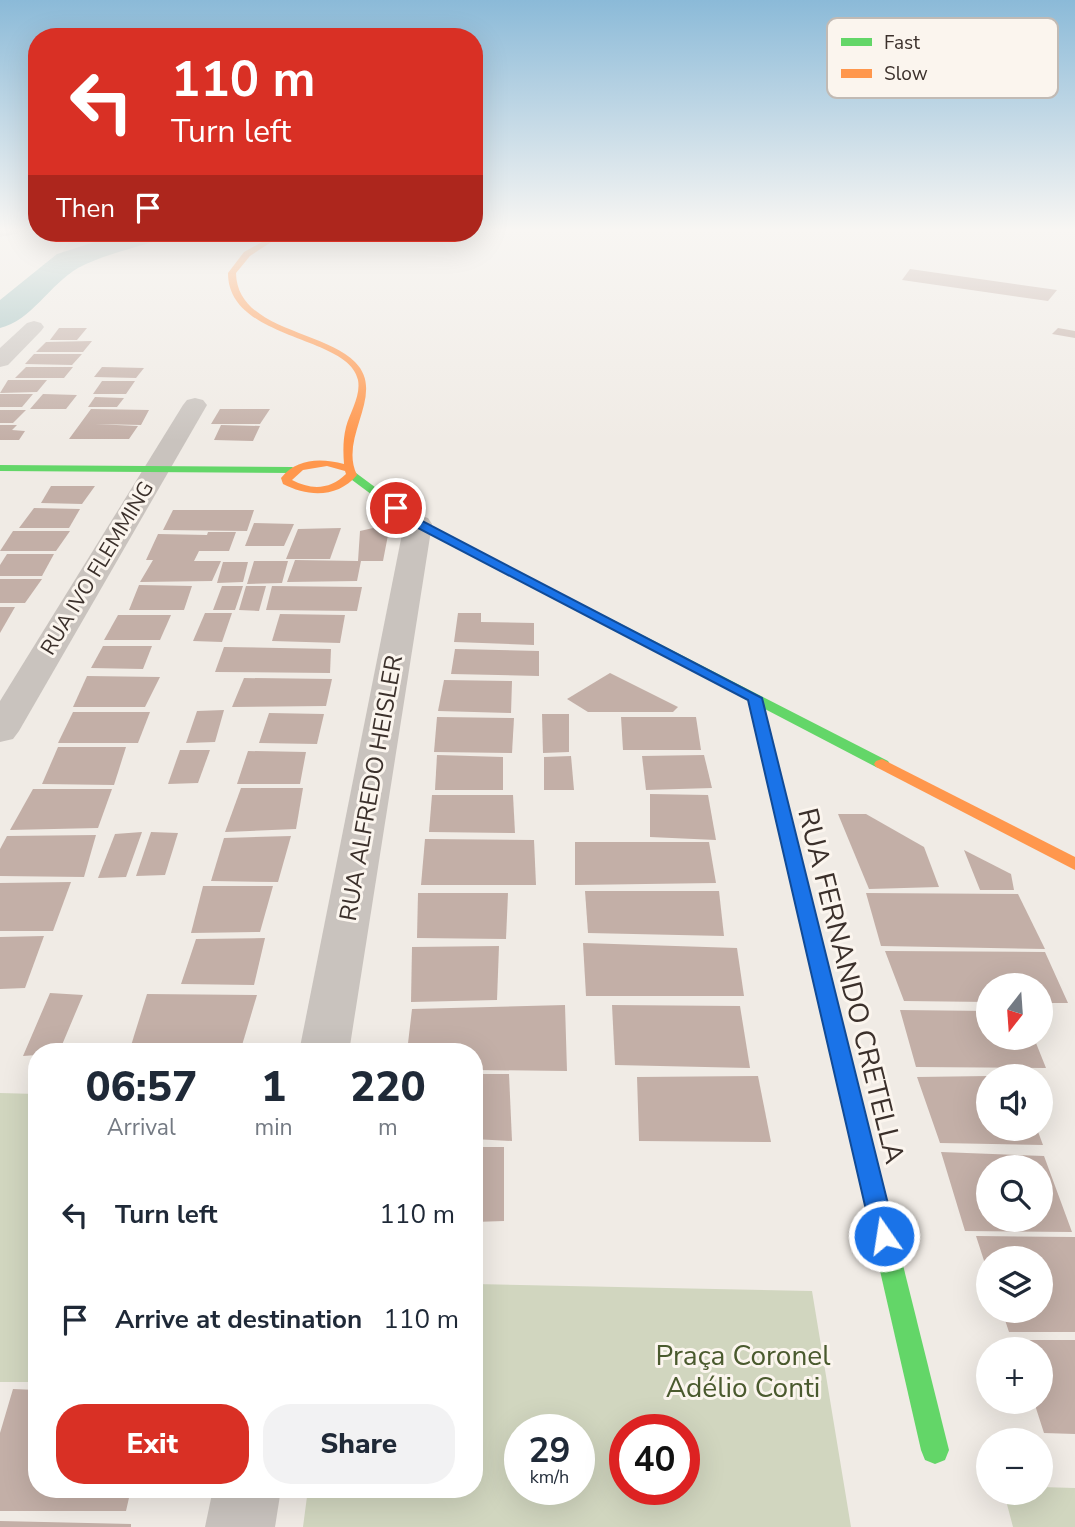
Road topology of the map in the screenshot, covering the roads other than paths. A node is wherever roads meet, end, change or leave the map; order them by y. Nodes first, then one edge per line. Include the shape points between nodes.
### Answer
1 (238, 299) edge
2 (34, 327) dead end
3 (0, 360) edge
4 (195, 405) dead end
5 (349, 433) junction
6 (308, 464) junction
7 (0, 468) edge
8 (156, 469) junction
9 (350, 472) junction
10 (292, 478) junction
11 (315, 491) junction
12 (340, 499) dead end
13 (366, 507) dead end
14 (418, 524) junction
15 (755, 698) junction
16 (0, 731) edge
17 (1075, 864) edge
18 (326, 1043) edge
19 (936, 1450) dead end
20 (245, 1498) edge
21 (240, 1527) edge

1 - 5 street via 259,318 333,352 358,369 363,391
2 - 3 street
4 - 8 street, RUA IVO FLEMMING
5 - 6 street
5 - 9 street
6 - 9 street via 336,464
6 - 10 street
7 - 8 street
8 - 10 street
8 - 16 street, RUA IVO FLEMMING
9 - 11 street via 344,484
9 - 14 street
10 - 11 street
11 - 12 street
13 - 14 street
14 - 15 street
14 - 18 street, RUA ALFREDO HEISLER
15 - 17 street
15 - 19 street, RUA FERNANDO CRETELLA
20 - 21 street

